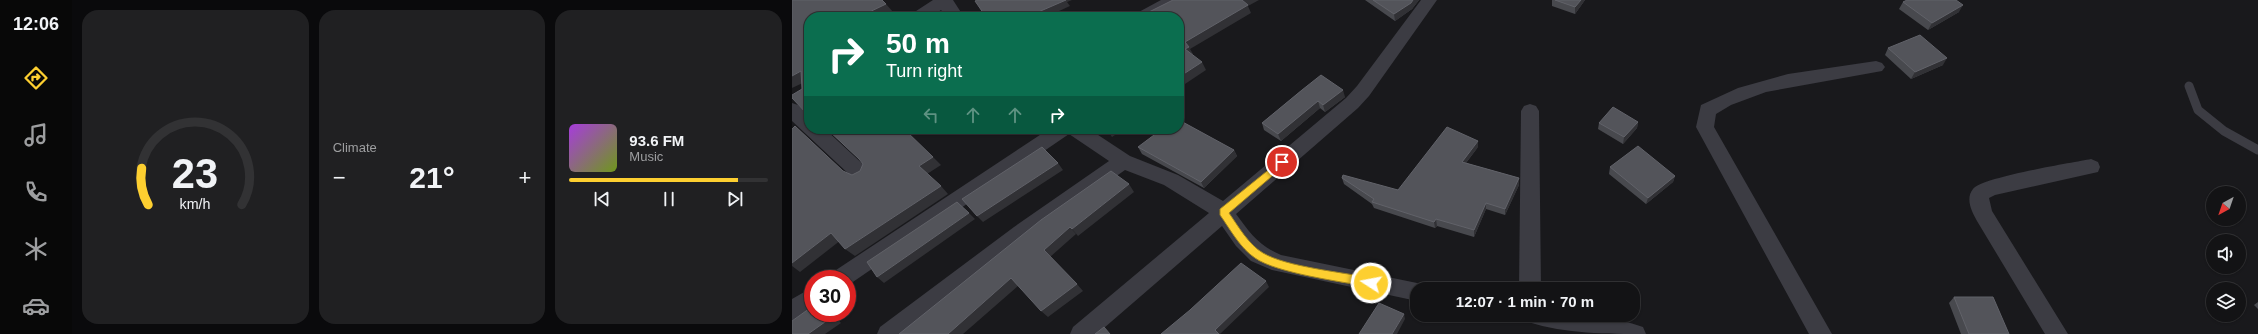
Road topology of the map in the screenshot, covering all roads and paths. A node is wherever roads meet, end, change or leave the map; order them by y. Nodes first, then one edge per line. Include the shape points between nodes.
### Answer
1 (943, 0) edge
2 (1173, 0) edge
3 (1429, 0) edge
4 (926, 12) edge
5 (952, 12) edge
6 (1152, 12) edge
7 (1876, 67) dead end
8 (2189, 86) dead end
9 (794, 101) edge
10 (1530, 111) dead end
11 (804, 118) edge
12 (818, 134) edge
13 (1056, 134) edge
14 (1083, 134) edge
15 (2258, 150) edge
16 (1123, 160) junction
17 (2091, 167) dead end
18 (860, 173) edge
19 (1223, 212) junction
20 (853, 270) edge
21 (1530, 282) edge
22 (1410, 291) edge
23 (804, 303) edge
24 (792, 311) edge
25 (1572, 322) edge
26 (888, 334) edge
27 (1081, 334) edge
28 (1635, 334) edge
29 (1821, 334) edge
30 (2057, 334) edge

1 - 4 street
1 - 5 street
2 - 6 street
3 - 19 street via 1352,103
7 - 29 street via 1777,83 1721,100 1707,110 1705,127
8 - 15 lane via 2198,110 2224,131
9 - 11 street
10 - 21 street
12 - 18 street
13 - 20 street
14 - 16 street
16 - 19 street via 1171,180
16 - 26 street via 1021,233
17 - 30 street via 1991,188 1980,194 1984,215
19 - 22 street via 1243,240 1258,255 1279,264
19 - 27 street
23 - 24 street
25 - 28 street

